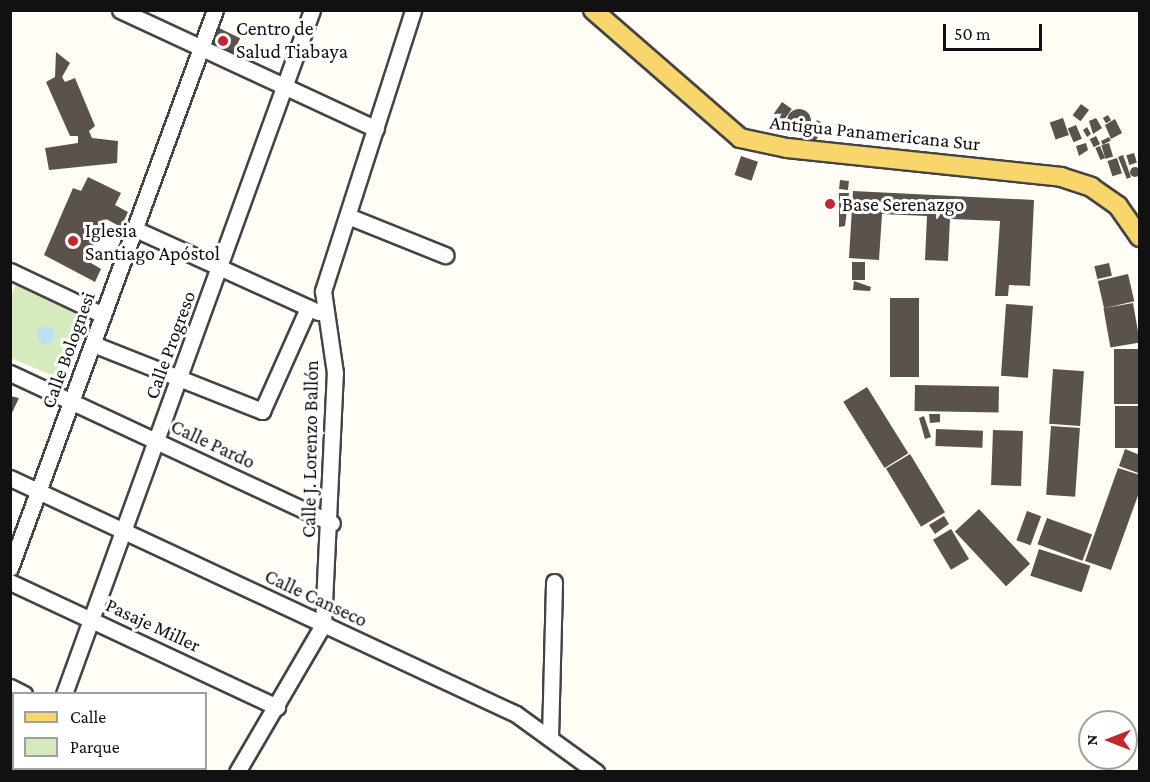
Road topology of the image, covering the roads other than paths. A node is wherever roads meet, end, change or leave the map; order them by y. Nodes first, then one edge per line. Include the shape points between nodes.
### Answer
1 (120, 10) edge
2 (215, 10) edge
3 (312, 10) edge
4 (413, 10) edge
5 (593, 10) edge
6 (202, 48) junction
7 (283, 86) junction
8 (376, 129) junction
9 (348, 216) junction
10 (135, 229) junction
11 (1140, 237) edge
12 (445, 255) dead end
13 (221, 268) junction
14 (11, 273) edge
15 (308, 308) junction
16 (103, 315) junction
17 (327, 316) junction
18 (93, 344) junction
19 (10, 373) edge
20 (180, 379) junction
21 (72, 402) junction
22 (157, 442) junction
23 (10, 478) edge
24 (39, 492) junction
25 (332, 523) junction
26 (124, 531) junction
27 (10, 568) edge
28 (10, 582) edge
29 (554, 582) dead end
30 (91, 620) junction
31 (323, 625) junction
32 (64, 692) edge
33 (278, 707) junction
34 (550, 737) junction
35 (237, 771) edge
36 (596, 771) edge

1 - 6 street
2 - 6 street, Calle Bolognesi
3 - 7 street, Calle Progreso
4 - 8 street, Calle J. Lorenzo Ballón
5 - 11 main road, Antigua Panamericana Sur via 740,138 779,147 1061,177 1091,187 1118,206
6 - 7 street
6 - 10 street, Calle Bolognesi
7 - 8 street
7 - 13 street, Calle Progreso
8 - 9 street, Calle J. Lorenzo Ballón
9 - 12 street
9 - 17 street, Calle J. Lorenzo Ballón via 323,291
10 - 13 street
10 - 16 street, Calle Bolognesi
13 - 15 street
13 - 20 street, Calle Progreso
14 - 16 street
15 - 17 street
15 - 20 street via 262,411
16 - 18 street, Calle Bolognesi
17 - 25 street, Calle J. Lorenzo Ballón via 335,373
18 - 20 street
18 - 21 street, Calle Bolognesi
19 - 21 street, Calle Pardo
20 - 22 street, Calle Progreso
21 - 22 street, Calle Pardo
21 - 24 street, Calle Bolognesi
22 - 25 street, Calle Pardo
22 - 26 street, Calle Progreso
23 - 24 street, Calle Canseco
24 - 26 street, Calle Canseco
24 - 27 street, Calle Bolognesi
25 - 31 street, Calle J. Lorenzo Ballón
26 - 30 street, Calle Progreso
26 - 31 street, Calle Canseco
28 - 30 street, Pasaje Miller
29 - 34 street
30 - 32 street, Calle Progreso
30 - 33 street, Pasaje Miller
31 - 33 street, Calle J. Lorenzo Ballón
31 - 34 street, Calle Canseco via 516,714
33 - 35 street, Calle J. Lorenzo Ballón
34 - 36 street, Calle Canseco

